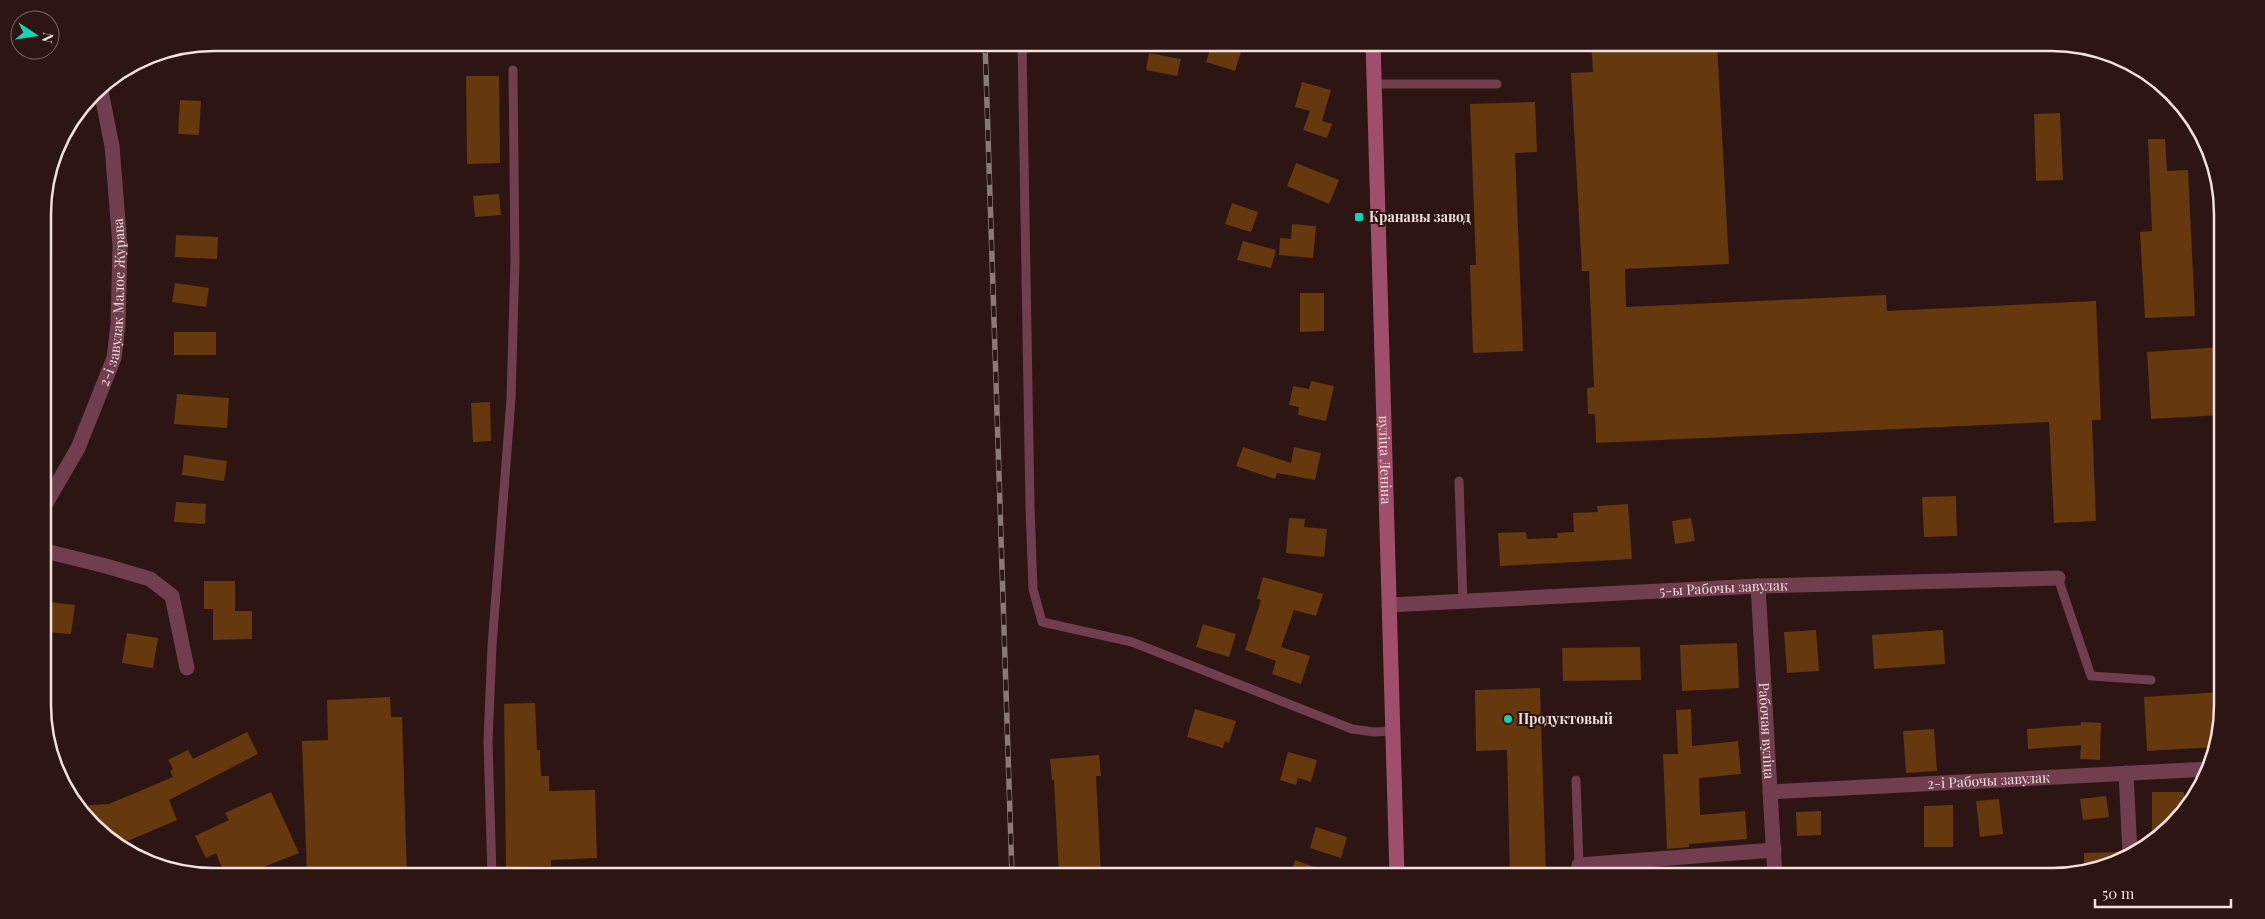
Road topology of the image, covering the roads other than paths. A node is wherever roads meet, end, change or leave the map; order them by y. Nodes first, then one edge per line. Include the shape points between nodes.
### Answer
1 (1022, 51) edge
2 (1374, 51) edge
3 (513, 70) dead end
4 (1375, 84) junction
5 (1497, 84) dead end
6 (102, 97) edge
7 (1459, 481) dead end
8 (51, 493) edge
9 (51, 553) edge
10 (2058, 578) joint
11 (1758, 586) junction
12 (1463, 602) junction
13 (1389, 605) junction
14 (187, 668) dead end
15 (2151, 680) dead end
16 (1392, 731) junction
17 (2200, 769) edge
18 (2126, 773) junction
19 (1576, 780) dead end
20 (1770, 792) junction
21 (2130, 847) edge
22 (1774, 850) junction
23 (1397, 867) edge
24 (1579, 867) edge
25 (1614, 867) edge
26 (1775, 867) edge
27 (492, 868) edge

1 - 16 lane via 1033,589 1042,622 1132,642 1352,729
2 - 4 main road, вуліца Леніна
3 - 27 lane via 515,260 511,399 488,741
4 - 5 lane
4 - 13 main road, вуліца Леніна
6 - 8 street, 2-і завулак Малое Журава via 112,146 120,246 114,358 78,448
7 - 12 lane
9 - 14 street via 150,579 172,596
10 - 11 street, 5-ы Рабочы завулак
10 - 15 lane via 2091,676
11 - 12 street, 5-ы Рабочы завулак
11 - 20 street, Рабочая вуліца
12 - 13 street, 5-ы Рабочы завулак
13 - 16 main road, вуліца Леніна
16 - 23 main road, вуліца Леніна
17 - 18 street, 2-і Рабочы завулак
18 - 20 street, 2-і Рабочы завулак
18 - 21 street
19 - 24 lane
20 - 22 street, Рабочая вуліца
22 - 25 street
22 - 26 street, Рабочая вуліца

